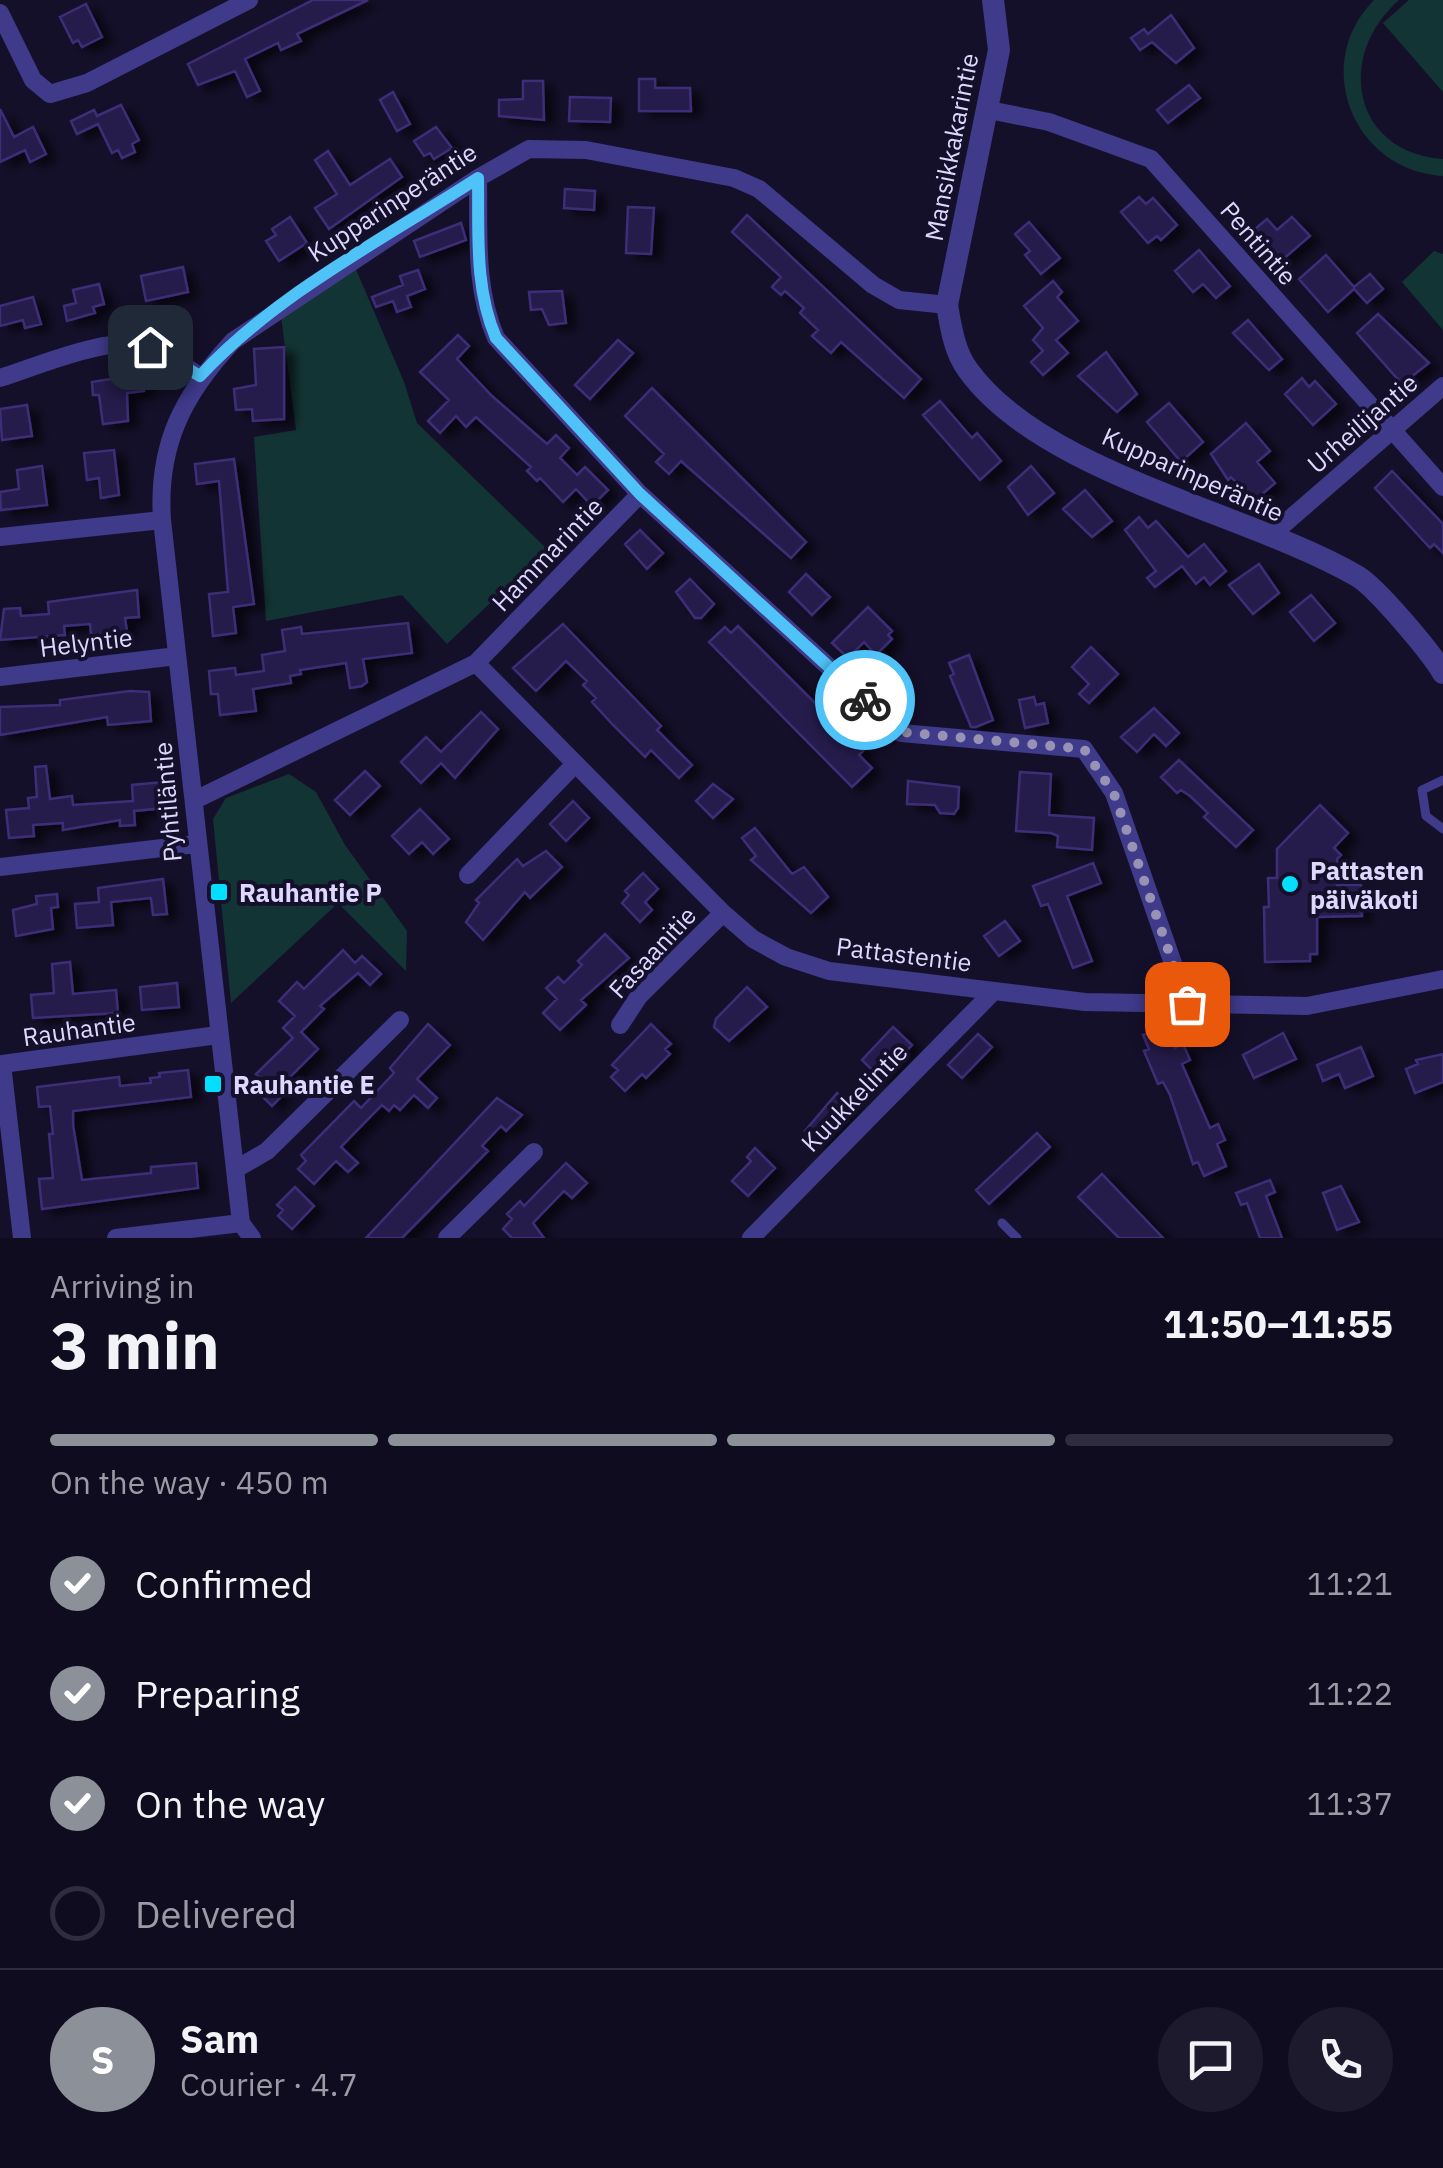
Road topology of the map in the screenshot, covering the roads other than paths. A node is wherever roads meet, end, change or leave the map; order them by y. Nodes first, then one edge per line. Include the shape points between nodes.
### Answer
1 (249, 0) edge
2 (993, 0) edge
3 (0, 12) edge
4 (990, 110) junction
5 (478, 178) junction
6 (947, 305) junction
7 (200, 376) junction
8 (0, 378) edge
9 (1443, 386) edge
10 (1392, 432) junction
11 (1443, 488) edge
12 (640, 494) junction
13 (162, 520) junction
14 (0, 537) edge
15 (1269, 537) junction
16 (177, 656) junction
17 (476, 663) junction
18 (1443, 672) edge
19 (0, 677) edge
20 (573, 766) junction
21 (1443, 780) edge
22 (195, 800) junction
23 (1443, 829) edge
24 (196, 844) junction
25 (0, 867) edge
26 (468, 875) dead end
27 (723, 913) junction
28 (1443, 978) edge
29 (994, 991) junction
30 (1187, 1004) junction
31 (400, 1020) dead end
32 (620, 1025) dead end
33 (218, 1035) junction
34 (1, 1058) edge
35 (534, 1152) dead end
36 (236, 1169) junction
37 (1002, 1223) dead end
38 (247, 1231) edge
39 (22, 1238) edge
40 (116, 1238) edge
41 (448, 1238) edge
42 (751, 1238) edge
43 (1017, 1238) edge

1 - 3 street via 50,94 33,80
2 - 4 street, Mansikkakarintie via 999,50
4 - 6 street, Mansikkakarintie
4 - 10 street, Pentintie via 1049,122 1151,159
5 - 6 street, Kupparinperäntie via 529,149 586,150 734,178 758,189 872,285 898,300
5 - 7 street, Kupparinperäntie via 278,307 233,340
5 - 12 street via 482,293 496,338
6 - 15 street, Kupparinperäntie via 966,368 1001,409 1062,447
7 - 8 street via 150,347 127,344
7 - 13 street, Kupparinperäntie via 168,437
9 - 10 street, Urheilijantie
10 - 11 street, Pentintie
10 - 15 street, Urheilijantie
12 - 17 street, Hammarintie
12 - 30 street, Hammarintie via 901,732 1084,749 1114,794
13 - 14 street
13 - 16 street, Pyhtiläntie
15 - 18 street, Kupparinperäntie via 1360,577
16 - 19 street, Helyntie
16 - 22 street, Pyhtiläntie
17 - 20 street, Pattastentie
17 - 22 street, Hammarintie
20 - 26 street
20 - 27 street, Pattastentie
21 - 23 lane via 1422,790 1426,816
22 - 24 street, Pyhtiläntie
24 - 25 street
24 - 33 street, Pyhtiläntie
27 - 29 street, Pattastentie via 786,957 828,971
27 - 32 street, Fasaanitie via 639,996
28 - 30 street, Pattastentie via 1307,1006
29 - 30 street, Pattastentie
29 - 42 street, Kuukkelintie
31 - 36 street via 267,1150
33 - 34 street, Rauhantie
33 - 36 street, Pyhtiläntie
34 - 39 street, Rauhantie
35 - 41 street
36 - 38 street, Pyhtiläntie
37 - 43 lane
38 - 40 street

